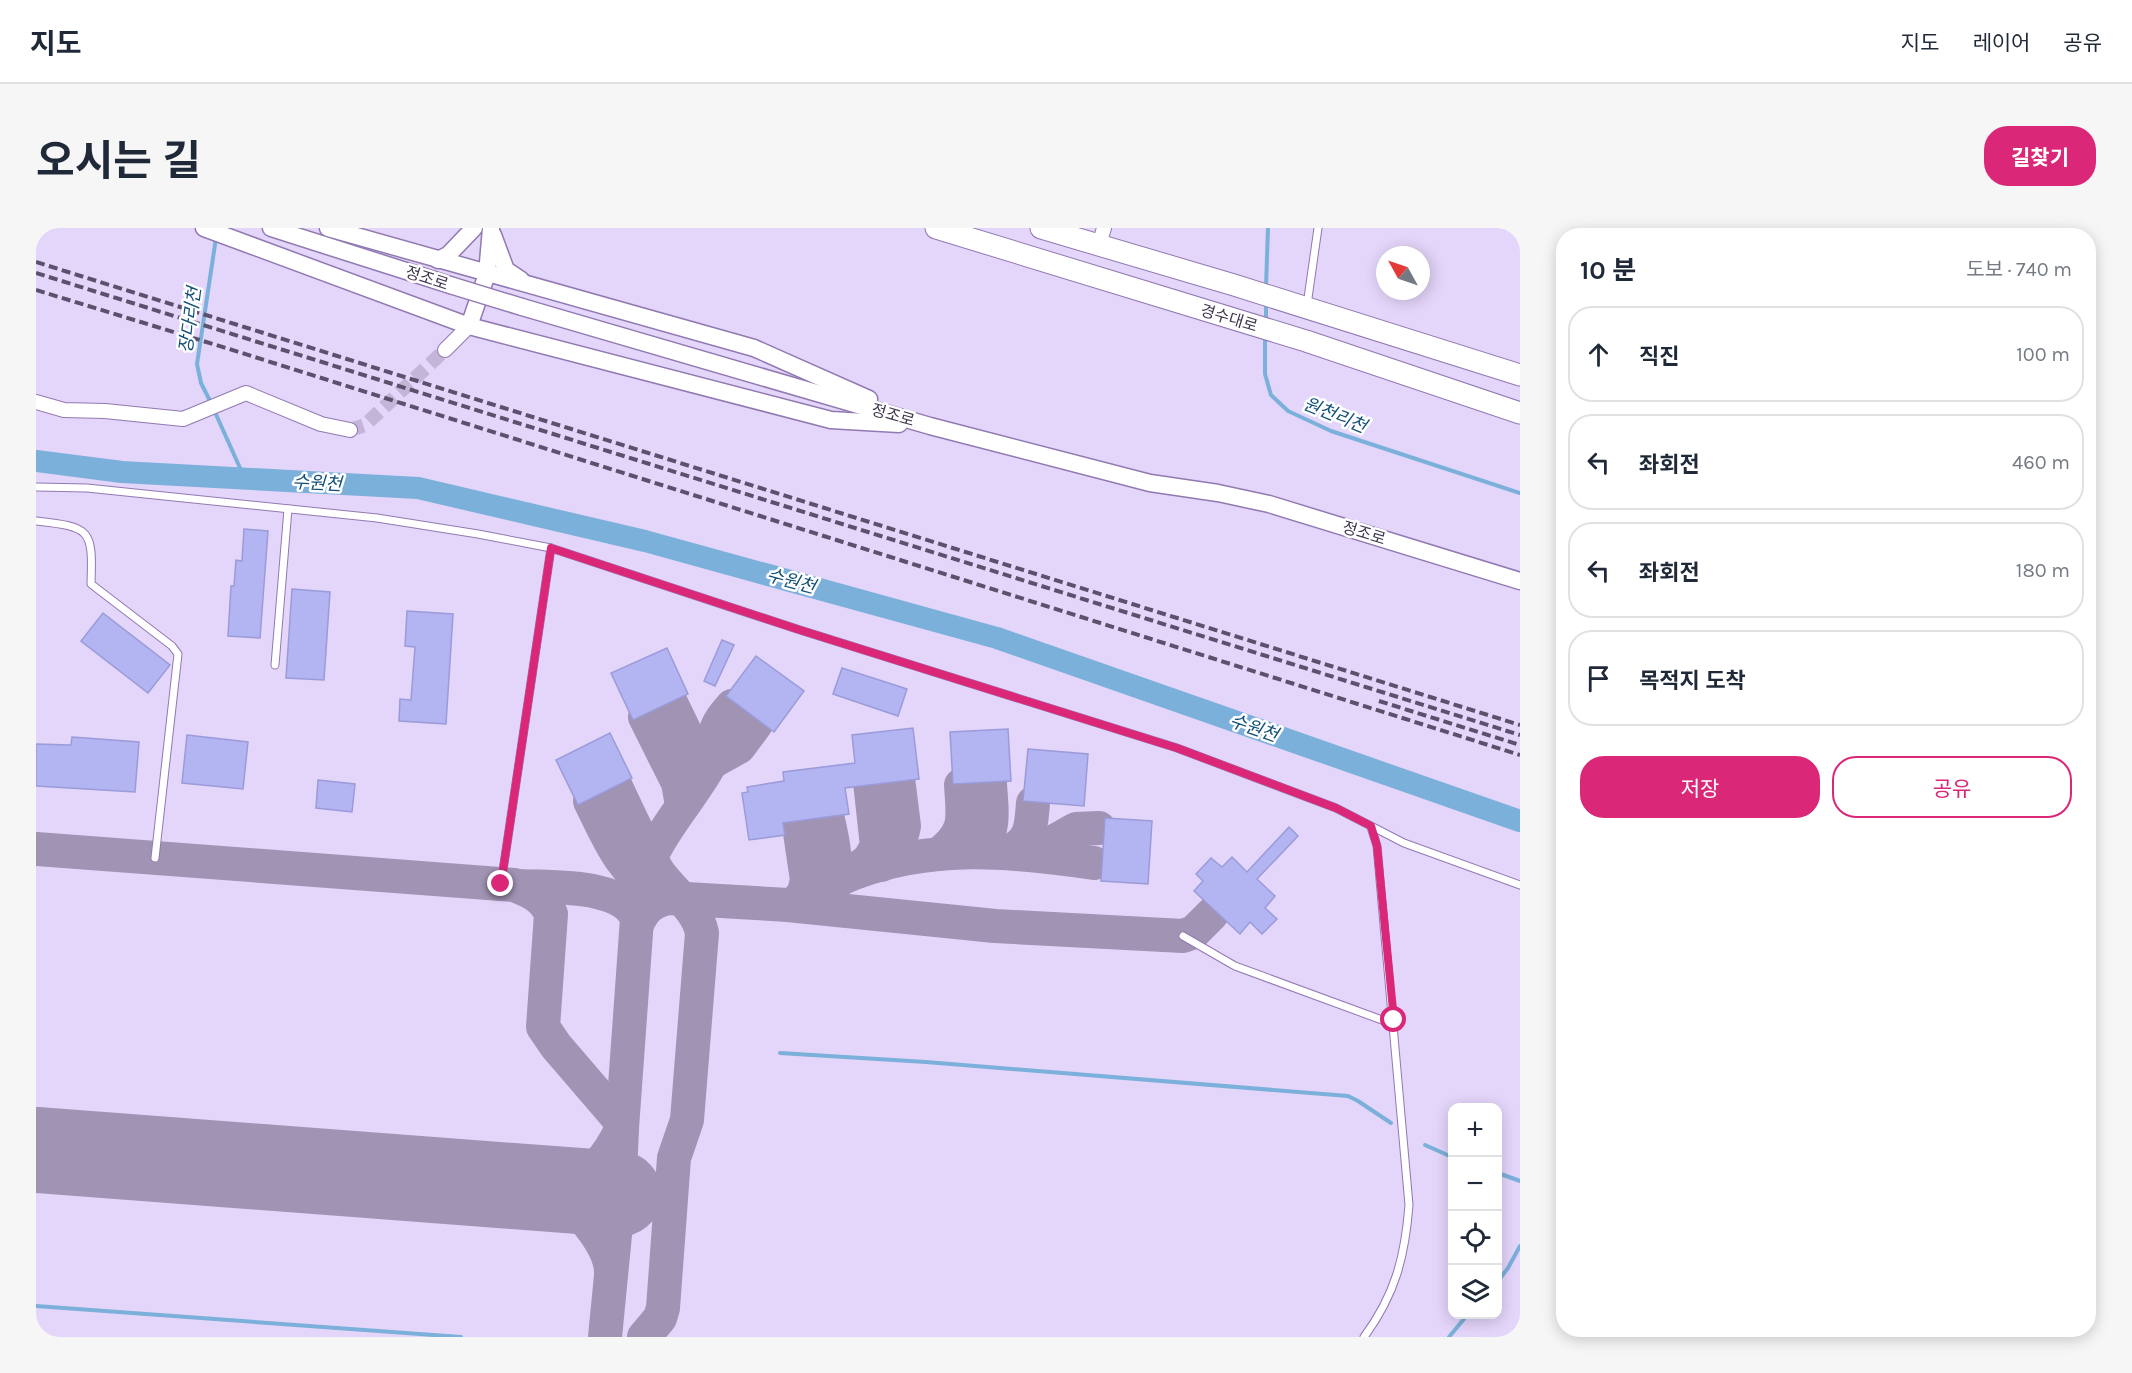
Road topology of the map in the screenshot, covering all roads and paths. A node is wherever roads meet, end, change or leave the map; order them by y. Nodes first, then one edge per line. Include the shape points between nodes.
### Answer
1 (204, 228) edge
2 (271, 228) edge
3 (328, 228) edge
4 (936, 228) edge
5 (1041, 228) edge
6 (1318, 228) edge
7 (485, 229) edge
8 (1102, 237) edge
9 (438, 260) junction
10 (487, 274) junction
11 (529, 286) junction
12 (1307, 308) junction
13 (469, 326) junction
14 (445, 350) tunnel mouth
15 (1519, 374) edge
16 (36, 402) edge
17 (1520, 413) edge
18 (930, 426) junction
19 (350, 430) tunnel mouth
20 (36, 487) edge
21 (288, 509) junction
22 (36, 521) edge
23 (551, 548) junction
24 (1520, 582) edge
25 (274, 665) dead end
26 (1371, 826) junction
27 (155, 858) dead end
28 (501, 884) dead end
29 (1520, 885) edge
30 (1183, 936) dead end
31 (1394, 1020) junction
32 (1364, 1337) edge

1 - 13 street
2 - 18 street, 정조로, bridge via 522,308
3 - 9 street
4 - 17 main road, 경수대로 via 1306,341
5 - 8 main road, 경수대로
6 - 12 lane
7 - 9 street
7 - 10 street
7 - 11 street via 506,270
8 - 12 main road, 경수대로
9 - 10 street
10 - 11 street
10 - 13 street
11 - 18 street via 754,348
12 - 15 main road, 경수대로
13 - 14 street
13 - 18 street via 831,420
16 - 19 street via 64,410 183,419 246,393 321,423
18 - 24 street, 정조로 via 1150,483 1269,504
20 - 21 lane
21 - 23 lane via 388,520
21 - 25 lane
22 - 27 lane via 70,525 85,533 92,550 91,584 178,654
23 - 26 lane via 1177,748 1336,808
23 - 28 lane
26 - 29 lane via 1404,843
26 - 31 lane via 1377,846
30 - 31 lane via 1235,966 1383,1020
31 - 32 lane via 1409,1205 1407,1235 1390,1297

